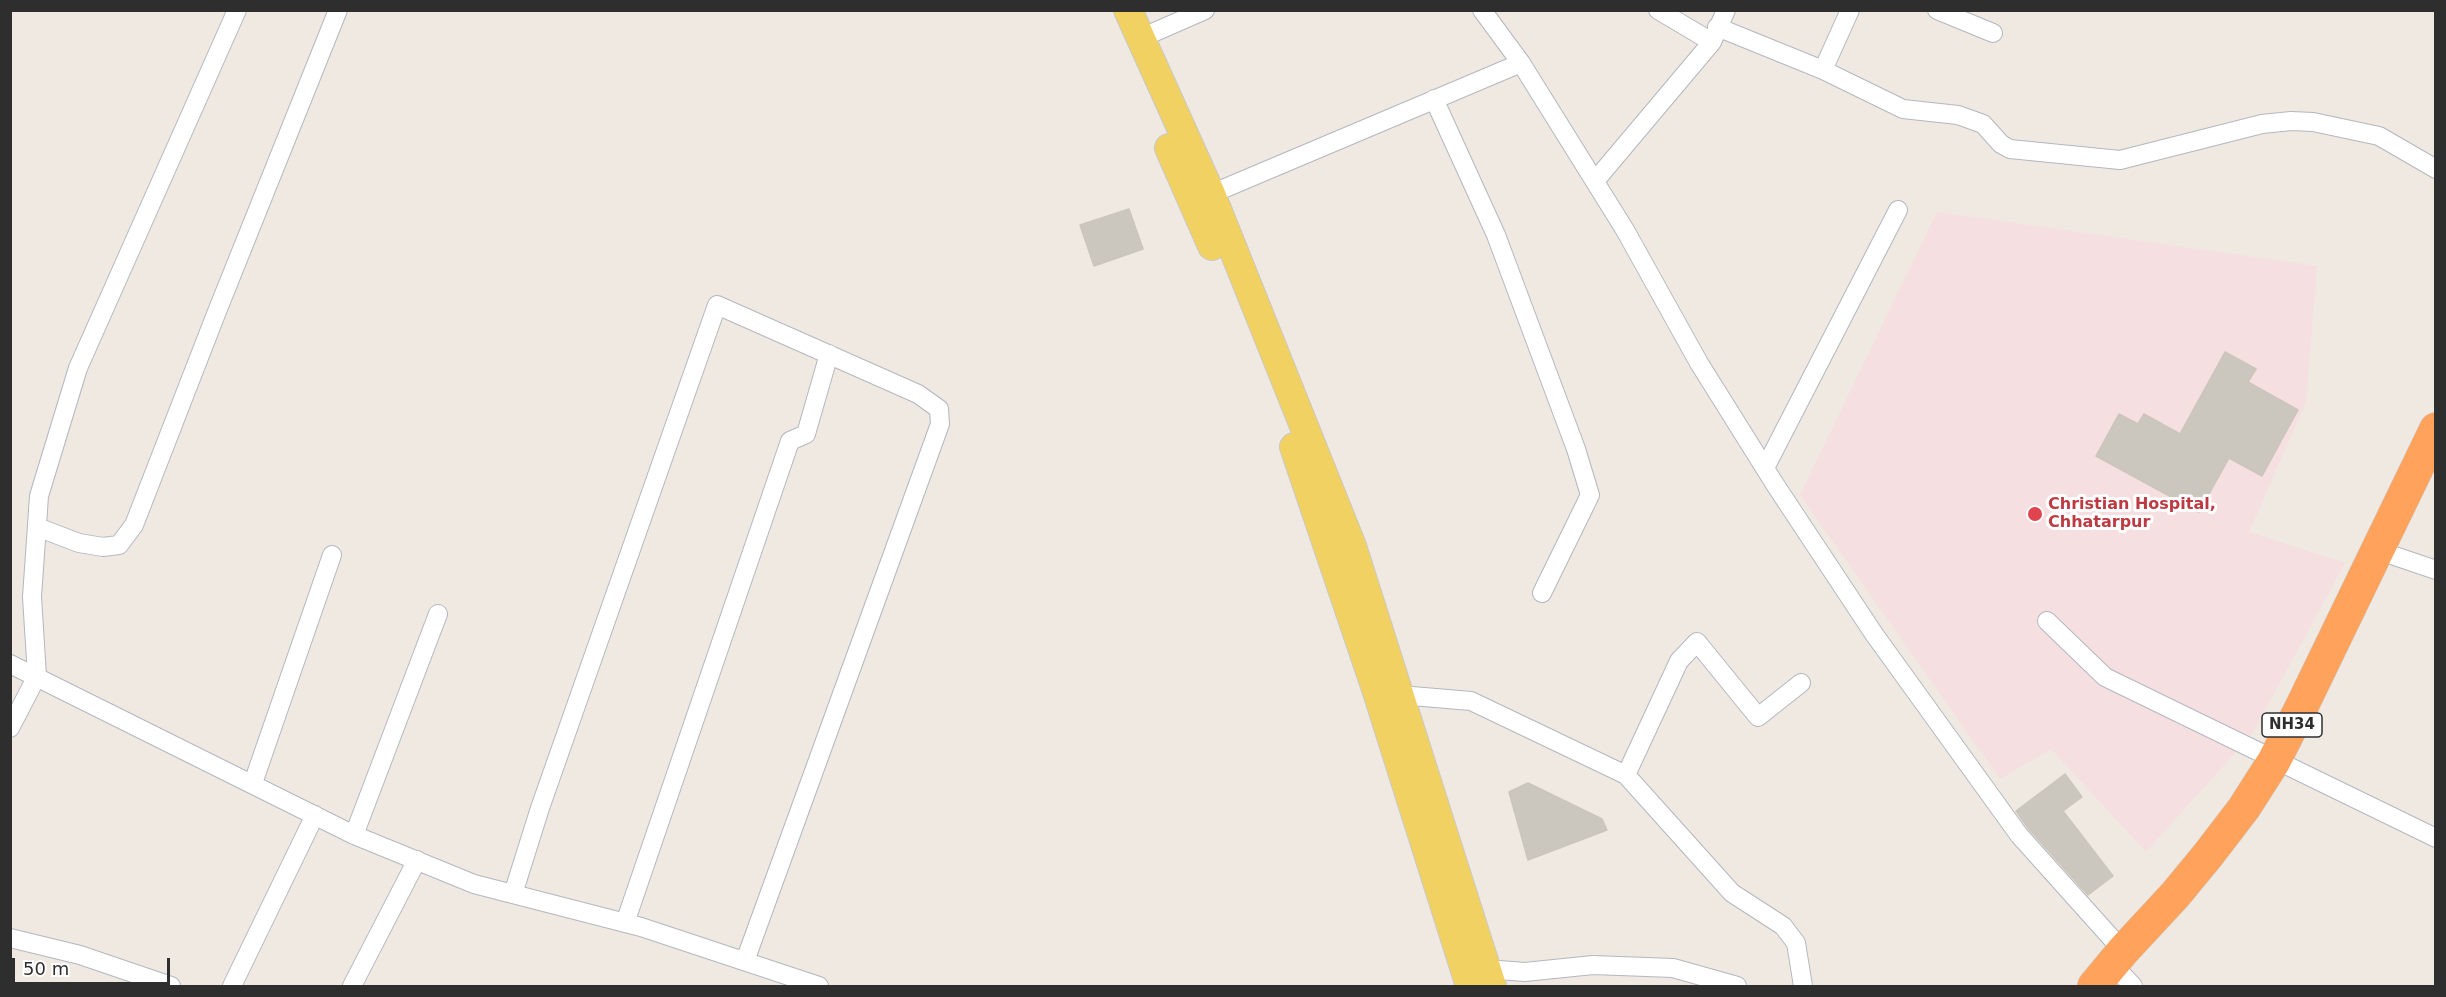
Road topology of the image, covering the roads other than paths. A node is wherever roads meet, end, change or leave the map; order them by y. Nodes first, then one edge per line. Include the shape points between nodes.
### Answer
1 (237, 10) edge
2 (338, 10) edge
3 (1108, 10) edge
4 (1128, 10) edge
5 (1205, 10) edge
6 (1482, 10) edge
7 (1658, 10) edge
8 (1726, 10) edge
9 (1850, 10) edge
10 (1937, 10) edge
11 (1993, 33) dead end
12 (1715, 35) junction
13 (1141, 38) junction
14 (1521, 63) junction
15 (1822, 70) junction
16 (1434, 99) junction
17 (2436, 169) edge
18 (1595, 181) junction
19 (1211, 194) junction
20 (1898, 210) dead end
21 (829, 354) junction
22 (2436, 429) edge
23 (1765, 468) junction
24 (37, 527) junction
25 (2377, 550) junction
26 (332, 555) dead end
27 (2436, 570) edge
28 (1542, 593) dead end
29 (438, 614) dead end
30 (2047, 621) dead end
31 (10, 664) edge
32 (37, 676) junction
33 (1801, 683) dead end
34 (1400, 695) junction
35 (10, 728) edge
36 (2274, 760) junction
37 (1626, 775) junction
38 (253, 783) junction
39 (315, 815) junction
40 (354, 835) junction
41 (2436, 838) edge
42 (417, 860) junction
43 (513, 894) junction
44 (625, 922) junction
45 (10, 938) edge
46 (745, 962) junction
47 (2115, 972) edge
48 (1482, 981) edge
49 (795, 983) edge
50 (171, 987) edge
51 (232, 987) edge
52 (352, 987) edge
53 (819, 987) edge
54 (1737, 987) edge
55 (1803, 987) edge

1 - 24 street via 78,368 39,496
2 - 24 street via 134,525 119,545 103,548
3 - 48 main road via 1275,394
4 - 13 main road
5 - 13 street
6 - 14 street
7 - 12 street
8 - 12 street
9 - 15 street
10 - 11 street
12 - 15 street
12 - 18 street
13 - 19 main road
14 - 16 street
14 - 18 street
15 - 17 street via 1903,108 1958,115 1983,124 2010,149 2120,160 2262,124 2313,122 2379,136
16 - 19 street
16 - 28 street via 1496,235 1590,495
18 - 23 street via 1699,363
19 - 34 main road via 1352,546
20 - 23 street
21 - 43 street via 717,304
21 - 44 street via 806,434 790,441
21 - 46 street via 918,394 939,409 940,424
22 - 25 highway, NH34
23 - 47 street via 1875,634
24 - 32 street via 32,597
25 - 27 street
25 - 36 highway, NH34
26 - 38 street
29 - 40 street
30 - 36 street via 2105,677
31 - 32 street
32 - 35 street
32 - 38 street
33 - 37 street via 1758,717 1697,642 1679,661
34 - 37 street via 1471,701
34 - 48 main road
36 - 41 street
36 - 47 highway, NH34 via 2244,808
37 - 55 street via 1732,893 1783,926 1796,943
38 - 39 street
39 - 40 street
39 - 51 street
40 - 42 street
42 - 43 street via 474,884
42 - 52 street
43 - 44 street
44 - 46 street
45 - 50 street via 80,955
46 - 49 street
48 - 54 street via 1593,965 1673,968
49 - 53 street

